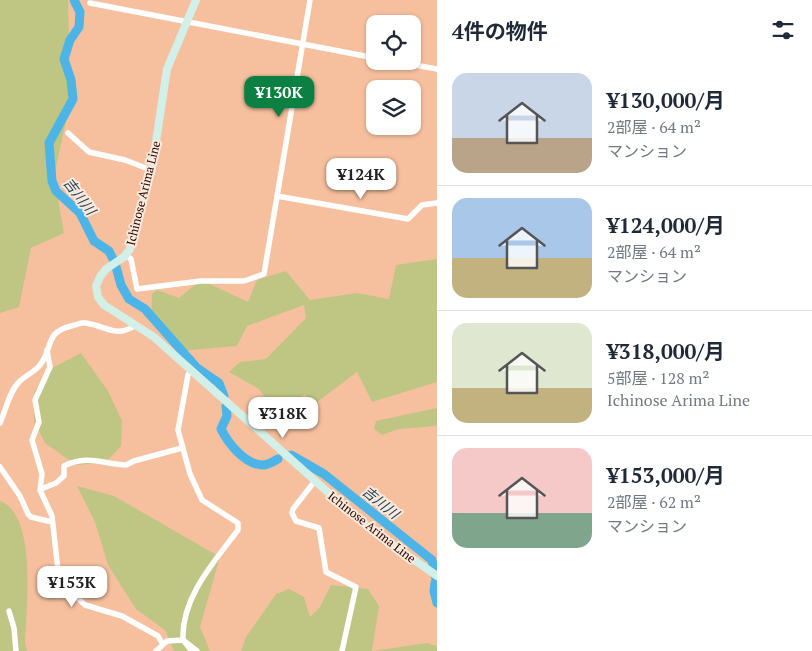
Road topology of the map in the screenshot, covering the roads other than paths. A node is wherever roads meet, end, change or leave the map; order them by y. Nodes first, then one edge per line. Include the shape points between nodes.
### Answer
1 (196, 0) edge
2 (310, 0) edge
3 (90, 3) dead end
4 (186, 23) junction
5 (302, 44) junction
6 (366, 56) edge
7 (421, 66) edge
8 (437, 69) edge
9 (68, 133) dead end
10 (151, 170) junction
11 (277, 196) junction
12 (437, 203) edge
13 (125, 256) junction
14 (136, 326) junction
15 (47, 350) junction
16 (191, 370) junction
17 (0, 423) edge
18 (182, 448) junction
19 (0, 467) edge
20 (314, 482) junction
21 (41, 489) junction
22 (52, 522) junction
23 (436, 575) edge
24 (9, 612) dead end
25 (183, 640) junction
26 (162, 643) junction
27 (16, 651) edge
28 (156, 651) edge
29 (192, 651) edge
30 (197, 651) edge
31 (342, 651) edge

1 - 4 main road, Ichinose Arima Line
2 - 5 street
3 - 4 street
4 - 5 street
4 - 10 main road, Ichinose Arima Line via 164,81
5 - 6 street
5 - 11 street
7 - 8 street
9 - 10 street via 89,152
10 - 13 main road, Ichinose Arima Line via 130,250
11 - 12 street via 408,219 422,205
11 - 13 street via 264,274 253,280 201,281 137,289 131,259
13 - 14 main road, Ichinose Arima Line via 106,269 96,286 98,298 104,305
14 - 15 street via 117,333 84,322 59,329
14 - 16 main road, Ichinose Arima Line via 154,336
15 - 17 street via 46,358 39,367 13,389
15 - 21 street via 50,367 35,400 38,422 32,440 42,474
16 - 18 street via 178,430
16 - 20 main road, Ichinose Arima Line
18 - 21 street via 126,466 93,459 71,462 64,466 64,476
18 - 25 street via 202,500 238,523 238,530 212,563 190,603 182,624
19 - 22 street via 28,514
20 - 23 main road, Ichinose Arima Line via 374,532
20 - 31 street via 292,513 296,521 319,528 326,572 356,587
21 - 22 street
22 - 26 street via 60,580 85,606 122,616 158,636
24 - 27 street
25 - 26 street
25 - 29 street
25 - 30 street
26 - 28 street

